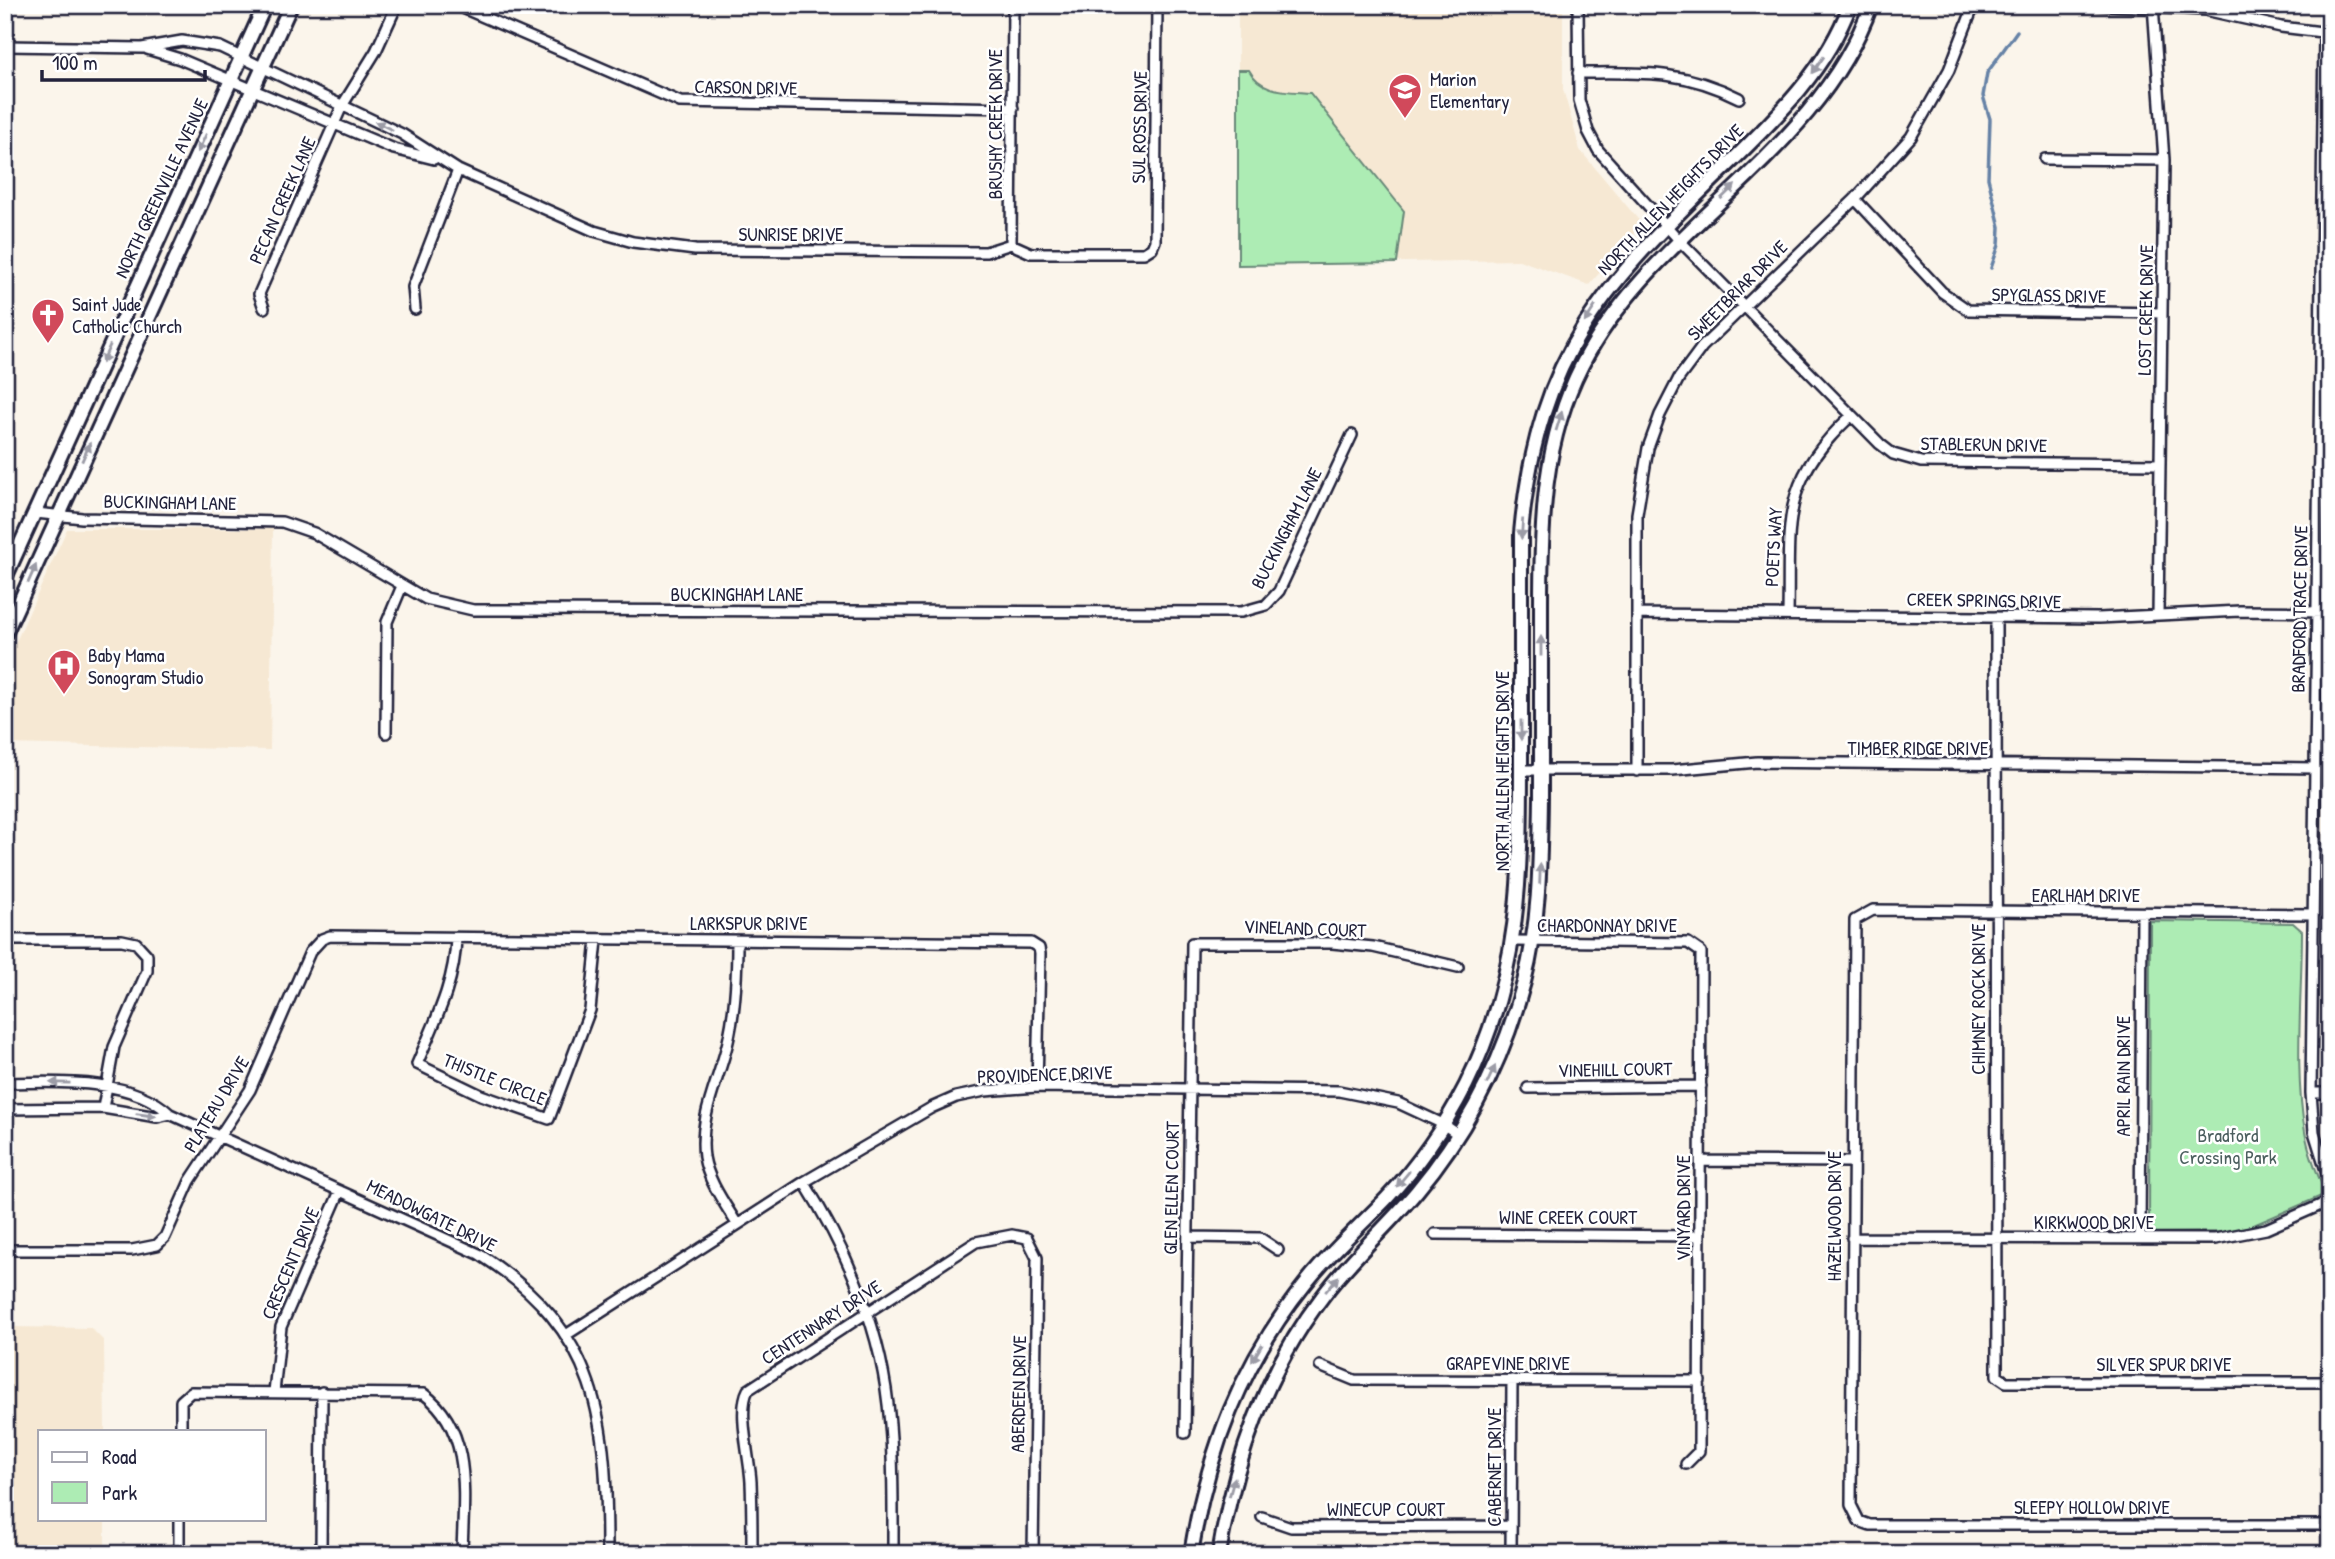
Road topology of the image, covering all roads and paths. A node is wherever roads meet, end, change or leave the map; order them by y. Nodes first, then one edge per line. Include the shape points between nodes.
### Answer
1 (265, 5) edge
2 (291, 5) edge
3 (397, 5) edge
4 (456, 5) edge
5 (1013, 5) edge
6 (1157, 5) edge
7 (1578, 5) edge
8 (1850, 5) edge
9 (1871, 5) edge
10 (1974, 5) edge
11 (2099, 5) edge
12 (2153, 6) edge
13 (2327, 33) edge
14 (5, 46) edge
15 (142, 48) junction
16 (242, 58) junction
17 (263, 69) junction
18 (1578, 73) junction
19 (232, 81) junction
20 (254, 90) junction
21 (1739, 98) dead end
22 (342, 106) junction
23 (1013, 108) junction
24 (334, 124) junction
25 (2045, 159) dead end
26 (2164, 160) junction
27 (442, 161) junction
28 (458, 170) junction
29 (2326, 175) edge
30 (1855, 199) junction
31 (1666, 225) junction
32 (1679, 240) junction
33 (1012, 244) junction
34 (154, 247) junction
35 (1152, 248) joint
36 (176, 255) junction
37 (1745, 305) junction
38 (264, 308) dead end
39 (415, 309) dead end
40 (2162, 313) junction
41 (2325, 327) edge
42 (1851, 416) junction
43 (1352, 435) dead end
44 (2160, 464) junction
45 (2318, 468) junction
46 (2330, 468) edge
47 (36, 513) junction
48 (58, 514) junction
49 (5, 578) edge
50 (402, 586) junction
51 (2317, 611) junction
52 (2330, 612) edge
53 (1637, 614) junction
54 (1788, 615) junction
55 (2158, 615) junction
56 (1996, 617) junction
57 (5, 634) edge
58 (386, 733) dead end
59 (1996, 765) junction
60 (2315, 768) junction
61 (1521, 770) junction
62 (1541, 770) junction
63 (1637, 771) junction
64 (1996, 911) junction
65 (2142, 913) junction
66 (2313, 914) junction
67 (1860, 915) joint
68 (456, 938) junction
69 (5, 940) edge
70 (597, 940) junction
71 (319, 941) joint
72 (737, 941) junction
73 (1514, 941) junction
74 (1533, 942) junction
75 (1192, 943) joint
76 (1698, 948) joint
77 (1458, 967) dead end
78 (5, 1083) edge
79 (105, 1086) junction
80 (1701, 1086) junction
81 (1037, 1087) junction
82 (1528, 1088) dead end
83 (1190, 1089) junction
84 (2311, 1093) junction
85 (2330, 1093) edge
86 (103, 1108) junction
87 (5, 1109) edge
88 (170, 1114) junction
89 (1443, 1124) junction
90 (1459, 1135) junction
91 (220, 1136) junction
92 (1701, 1161) junction
93 (1852, 1162) junction
94 (804, 1182) junction
95 (2330, 1183) edge
96 (340, 1191) junction
97 (2330, 1201) edge
98 (737, 1224) junction
99 (1435, 1234) dead end
100 (1700, 1236) junction
101 (1027, 1237) joint
102 (1188, 1237) junction
103 (1852, 1238) junction
104 (2140, 1239) junction
105 (1995, 1240) junction
106 (5, 1250) edge
107 (1278, 1250) dead end
108 (866, 1313) junction
109 (566, 1335) junction
110 (1320, 1366) dead end
111 (1999, 1379) joint
112 (1512, 1380) junction
113 (1700, 1381) junction
114 (2330, 1382) edge
115 (274, 1392) junction
116 (322, 1392) junction
117 (181, 1430) edge
118 (1185, 1433) dead end
119 (1686, 1464) dead end
120 (1262, 1517) dead end
121 (1856, 1519) joint
122 (179, 1520) edge
123 (2330, 1525) edge
124 (1511, 1526) junction
125 (179, 1554) edge
126 (321, 1554) edge
127 (462, 1554) edge
128 (607, 1554) edge
129 (752, 1554) edge
130 (893, 1554) edge
131 (1033, 1554) edge
132 (1191, 1554) edge
133 (1219, 1554) edge
134 (1511, 1554) edge

1 - 16 main road, NORTH GREENVILLE AVENUE
2 - 17 main road
3 - 22 street, PECAN CREEK LANE via 376,51
4 - 23 street, CARSON DRIVE via 680,102
5 - 23 street, BRUSHY CREEK DRIVE
6 - 35 street, SUL ROSS DRIVE
7 - 18 street, STABLERUN DRIVE
8 -> 31 main road, NORTH ALLEN HEIGHTS DRIVE via 1827,52 1782,113
32 -> 9 main road, NORTH ALLEN HEIGHTS DRIVE via 1802,119 1845,60
10 - 30 street, SWEETBRIAR DRIVE via 1950,70 1925,115
11 - 12 street
12 - 13 street via 2205,10
12 - 26 street, LOST CREEK DRIVE
13 - 29 street, BRADFORD TRACE DRIVE
14 - 15 street, SUNRISE DRIVE
15 - 16 street, SUNRISE DRIVE via 182,41 220,47
15 - 19 street, SUNRISE DRIVE
16 - 17 street, SUNRISE DRIVE
16 - 19 main road, NORTH GREENVILLE AVENUE
17 - 20 main road
17 - 22 street, SUNRISE DRIVE
18 - 21 street via 1679,75 1708,82
18 - 31 street, STABLERUN DRIVE via 1579,100 1593,142
19 - 20 street, SUNRISE DRIVE
19 -> 34 main road, NORTH GREENVILLE AVENUE
20 - 24 street, SUNRISE DRIVE
20 - 36 main road
22 - 24 street, PECAN CREEK LANE
27 -> 22 street, SUNRISE DRIVE
23 - 33 street, BRUSHY CREEK DRIVE
24 - 27 street, SUNRISE DRIVE via 394,149
24 - 38 street, PECAN CREEK LANE via 259,294
25 - 26 street
26 - 40 street, LOST CREEK DRIVE
27 - 28 street, SUNRISE DRIVE
28 - 33 street, SUNRISE DRIVE via 594,231 667,248 986,252
28 - 39 street via 413,287
29 - 41 street, BRADFORD TRACE DRIVE
30 - 37 street, SWEETBRIAR DRIVE
30 - 40 street, SPYGLASS DRIVE via 1942,292 1968,310
31 - 32 street, STABLERUN DRIVE
31 -> 61 main road, NORTH ALLEN HEIGHTS DRIVE via 1588,317 1563,361 1533,447 1521,533
32 - 37 street, STABLERUN DRIVE
62 -> 32 main road, NORTH ALLEN HEIGHTS DRIVE via 1541,536 1551,449 1580,368 1604,326
33 - 35 street, SUNRISE DRIVE via 1031,253 1144,253
34 - 36 main road
34 -> 47 main road, NORTH GREENVILLE AVENUE
48 -> 36 main road
37 - 42 street, STABLERUN DRIVE
37 - 53 street, SWEETBRIAR DRIVE via 1702,347 1679,378 1648,448 1637,514
40 - 44 street, LOST CREEK DRIVE
41 - 45 street, BRADFORD TRACE DRIVE
42 - 44 street, STABLERUN DRIVE via 1893,454 1921,462
42 - 54 street, POETS WAY via 1812,457 1795,494
43 - 50 street, BUCKINGHAM LANE via 1279,591 1266,605 1241,612 484,610 438,604
44 - 55 street, LOST CREEK DRIVE
45 - 46 street
45 - 51 street, BRADFORD TRACE DRIVE
47 - 48 street, BUCKINGHAM LANE
47 - 49 main road, NORTH GREENVILLE AVENUE
48 - 50 street, BUCKINGHAM LANE via 282,522 314,533
57 -> 48 main road
50 - 58 street via 387,622
51 - 52 street, CREEK SPRINGS DRIVE
51 - 55 street, CREEK SPRINGS DRIVE
51 - 60 street, BRADFORD TRACE DRIVE
53 - 54 street, CREEK SPRINGS DRIVE
53 - 63 street, SWEETBRIAR DRIVE
54 - 56 street, CREEK SPRINGS DRIVE
55 - 56 street, CREEK SPRINGS DRIVE
56 - 59 street, CHIMNEY ROCK DRIVE
59 - 60 street, TIMBER RIDGE DRIVE
59 - 63 street, TIMBER RIDGE DRIVE via 1757,762
59 - 64 street, CHIMNEY ROCK DRIVE
60 - 66 street, BRADFORD TRACE DRIVE
61 - 62 street, TIMBER RIDGE DRIVE
61 - 73 main road, NORTH ALLEN HEIGHTS DRIVE via 1521,882
62 - 63 street, TIMBER RIDGE DRIVE
74 -> 62 main road, NORTH ALLEN HEIGHTS DRIVE via 1540,878
64 - 65 street, EARLHAM DRIVE
64 - 67 street, EARLHAM DRIVE via 1873,910
64 - 105 street, CHIMNEY ROCK DRIVE
65 - 66 street, EARLHAM DRIVE
65 - 104 street, APRIL RAIN DRIVE
66 - 84 street, BRADFORD TRACE DRIVE
67 - 93 street, HAZELWOOD DRIVE via 1853,926
68 - 70 street, LARKSPUR DRIVE
68 - 70 street, THISTLE CIRCLE via 445,997 417,1064 481,1095 549,1119 590,1010
68 - 71 street, LARKSPUR DRIVE via 330,936
69 - 79 street via 122,940 143,948 147,971 114,1047
70 - 72 street, LARKSPUR DRIVE
71 - 91 street, PLATEAU DRIVE via 310,952 250,1090
72 - 81 street, LARKSPUR DRIVE via 1031,943 1039,948
72 - 98 street via 731,1028 706,1116 704,1145 711,1176
73 - 74 street, CHARDONNAY DRIVE
73 - 89 main road, NORTH ALLEN HEIGHTS DRIVE via 1482,1048
74 - 76 street, CHARDONNAY DRIVE via 1688,943
90 -> 74 main road, NORTH ALLEN HEIGHTS DRIVE via 1500,1055
75 - 77 street, VINELAND COURT via 1332,943 1373,947
75 - 83 street, GLEN ELLEN COURT
76 - 80 street, VINYARD DRIVE via 1702,957
79 -> 78 street, MEADOWGATE DRIVE
79 - 86 street
79 - 88 street, MEADOWGATE DRIVE via 161,1105
80 - 82 street, VINEHILL COURT
80 - 92 street, VINYARD DRIVE
81 - 83 street, PROVIDENCE DRIVE
81 - 94 street, PROVIDENCE DRIVE via 956,1097
83 - 89 street, PROVIDENCE DRIVE via 1363,1094 1398,1103
83 - 102 street, GLEN ELLEN COURT
84 - 85 street
84 - 95 street, BRADFORD TRACE DRIVE via 2314,1132
86 - 87 street, MEADOWGATE DRIVE
86 -> 88 street, MEADOWGATE DRIVE via 158,1117
88 - 91 street, MEADOWGATE DRIVE
89 - 90 street, PROVIDENCE DRIVE
89 -> 132 main road, NORTH ALLEN HEIGHTS DRIVE via 1407,1175 1306,1283 1241,1381 1201,1493
133 -> 90 main road, NORTH ALLEN HEIGHTS DRIVE via 1245,1442 1294,1338 1323,1295 1419,1188
91 - 96 street, MEADOWGATE DRIVE
91 - 106 street, PLATEAU DRIVE via 157,1245 132,1250
92 - 93 street
92 - 100 street, VINYARD DRIVE
93 - 103 street, HAZELWOOD DRIVE
94 - 98 street, PROVIDENCE DRIVE
94 - 108 street via 842,1247
96 - 109 street, MEADOWGATE DRIVE via 479,1254 527,1289
96 - 115 street, CRESCENT DRIVE via 281,1327
97 - 104 street, KIRKWOOD DRIVE via 2239,1236
98 - 109 street, PROVIDENCE DRIVE
99 - 100 street, WINE CREEK COURT
100 - 113 street, VINYARD DRIVE
101 - 108 street, CENTENNARY DRIVE via 975,1242
101 - 131 street, ABERDEEN DRIVE via 1037,1258
102 - 107 street via 1260,1238
102 - 118 street, GLEN ELLEN COURT
103 - 105 street, KIRKWOOD DRIVE
103 - 121 street, HAZELWOOD DRIVE via 1852,1505
104 - 105 street, KIRKWOOD DRIVE
105 - 111 street, CHIMNEY ROCK DRIVE via 1995,1368
108 - 129 street, CENTENNARY DRIVE via 744,1397
108 - 130 street via 886,1387
109 - 128 street, MEADOWGATE DRIVE via 589,1381 602,1431
110 - 112 street, GRAPEVINE DRIVE via 1354,1380
111 - 114 street, SILVER SPUR DRIVE
112 - 113 street, GRAPEVINE DRIVE
112 - 124 street, CABERNET DRIVE
113 - 119 street, VINYARD DRIVE via 1699,1451
115 - 116 street
115 - 117 street via 191,1392 181,1401
116 - 126 street
116 - 127 street via 415,1393 433,1401 450,1426 464,1465
120 - 124 street, WINECUP COURT via 1291,1527
121 - 123 street, SLEEPY HOLLOW DRIVE via 1870,1524
122 - 125 street
124 - 134 street, CABERNET DRIVE

